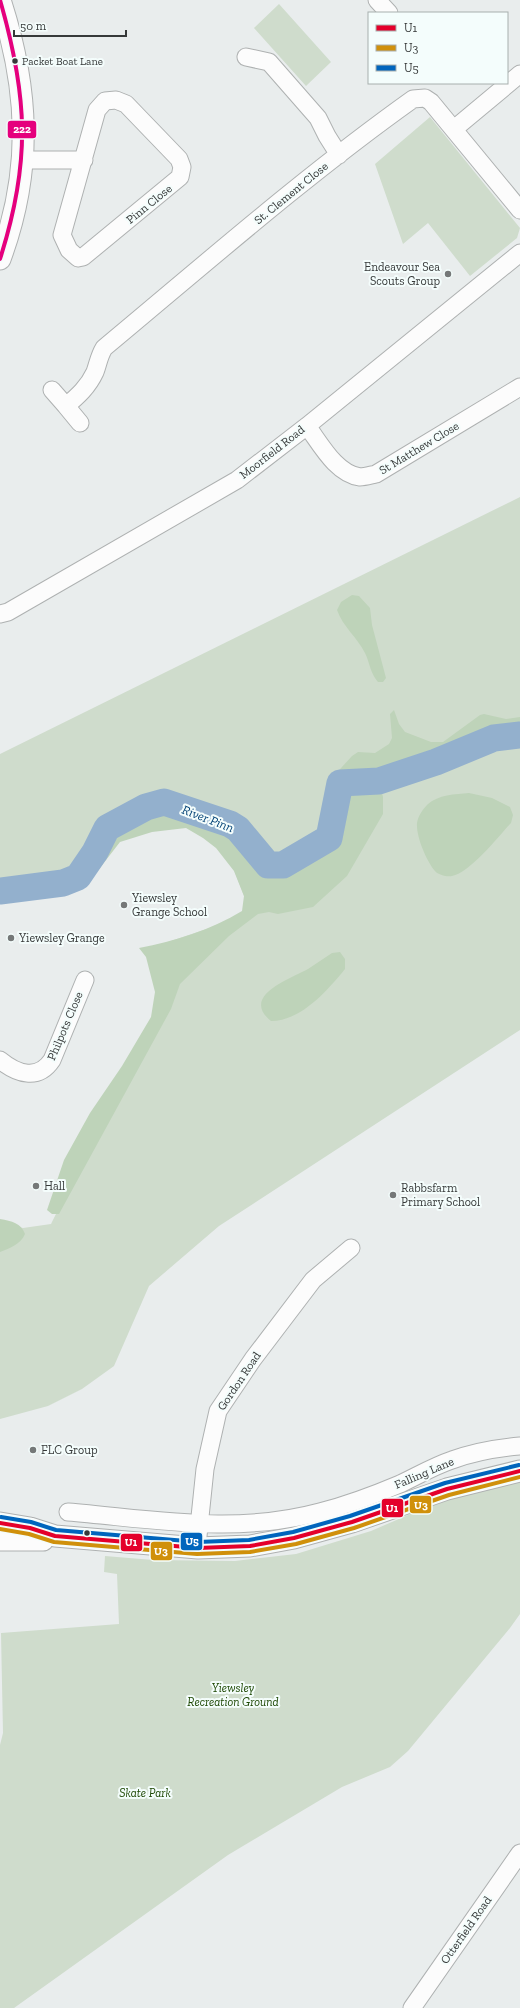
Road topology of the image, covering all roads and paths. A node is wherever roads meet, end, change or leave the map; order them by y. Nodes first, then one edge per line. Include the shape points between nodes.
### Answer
1 (0, 0) edge
2 (377, 0) edge
3 (388, 12) edge
4 (246, 57) dead end
5 (520, 74) edge
6 (454, 129) junction
7 (339, 155) junction
8 (24, 160) junction
9 (84, 160) junction
10 (520, 210) edge
11 (520, 253) edge
12 (0, 259) edge
13 (520, 387) edge
14 (52, 390) dead end
15 (66, 406) junction
16 (80, 423) dead end
17 (307, 426) junction
18 (0, 614) edge
19 (84, 980) dead end
20 (0, 1060) edge
21 (351, 1248) dead end
22 (520, 1446) edge
23 (520, 1471) edge
24 (68, 1512) dead end
25 (0, 1523) edge
26 (199, 1525) junction
27 (55, 1536) junction
28 (0, 1540) edge
29 (198, 1548) junction
30 (520, 1853) edge
31 (412, 2008) edge

1 - 8 main road via 15,52 21,86
2 - 3 street
4 - 7 street via 269,62 318,118
5 - 6 street
6 - 7 street, St. Clement Close via 428,99 417,98
6 - 10 street, St. Clement Close
7 - 15 street, St. Clement Close via 104,348 90,382
8 - 9 street
8 - 12 main road via 8,236
9 - 9 street, Pinn Close via 97,110 105,101 116,100 126,104 180,159 182,167 180,177 175,183 83,258 78,258 69,250 62,235
11 - 17 street, Moorfield Road
13 - 17 street, St Matthew Close via 376,474 361,477 349,474 339,467
14 - 15 street
15 - 16 street
17 - 18 street, Moorfield Road via 220,490 8,612
19 - 20 street, Philpots Close via 52,1060 44,1069 35,1074 21,1073 9,1068
21 - 26 street, Gordon Road via 313,1280 253,1359 218,1411 205,1469
22 - 26 street, Falling Lane via 492,1449 452,1460 398,1484 321,1512 242,1525
23 - 29 main road, Falling Lane via 462,1485 352,1522 294,1538 250,1546
24 - 26 street, Falling Lane
25 - 27 main road, Falling Lane via 30,1528
26 - 29 street, Gordon Road
27 - 28 main road, Falling Lane via 42,1540
27 - 29 main road, Falling Lane
30 - 31 street, Otterfield Road

